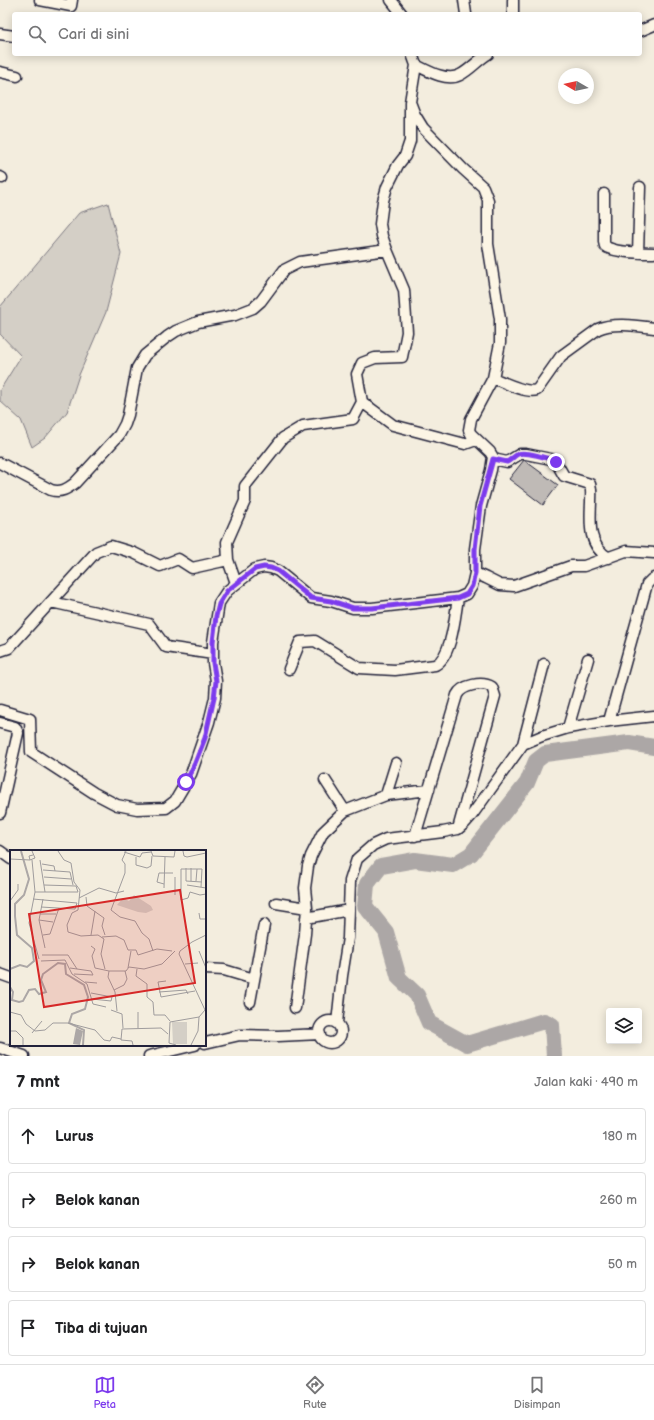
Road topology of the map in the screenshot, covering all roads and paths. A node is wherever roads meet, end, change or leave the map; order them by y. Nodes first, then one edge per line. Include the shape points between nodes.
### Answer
1 (40, 0) edge
2 (72, 0) edge
3 (391, 0) edge
4 (464, 0) edge
5 (513, 0) edge
6 (400, 12) edge
7 (466, 12) edge
8 (513, 12) edge
9 (654, 25) edge
10 (642, 29) edge
11 (0, 34) edge
12 (12, 36) edge
13 (413, 56) edge
14 (485, 56) edge
15 (416, 65) junction
16 (0, 72) edge
17 (17, 76) dead end
18 (410, 102) junction
19 (640, 187) dead end
20 (604, 194) dead end
21 (387, 250) junction
22 (638, 253) junction
23 (654, 253) edge
24 (654, 328) edge
25 (493, 378) junction
26 (362, 402) junction
27 (476, 440) junction
28 (493, 459) junction
29 (0, 462) edge
30 (654, 553) edge
31 (610, 558) junction
32 (228, 560) junction
33 (475, 573) junction
34 (654, 578) edge
35 (236, 583) junction
36 (458, 598) junction
37 (51, 602) junction
38 (0, 651) edge
39 (213, 654) junction
40 (588, 659) dead end
41 (544, 664) dead end
42 (288, 669) dead end
43 (0, 710) edge
44 (653, 713) edge
45 (609, 721) junction
46 (0, 722) edge
47 (568, 728) junction
48 (523, 744) junction
49 (396, 763) dead end
50 (325, 780) dead end
51 (429, 790) junction
52 (386, 795) junction
53 (345, 812) junction
54 (0, 813) edge
55 (458, 829) junction
56 (415, 836) junction
57 (0, 851) edge
58 (10, 858) edge
59 (276, 903) dead end
60 (349, 910) junction
61 (307, 913) junction
62 (264, 925) dead end
63 (206, 969) edge
64 (0, 974) edge
65 (10, 978) edge
66 (254, 979) junction
67 (250, 1002) dead end
68 (295, 1008) dead end
69 (337, 1023) junction
70 (320, 1034) junction
71 (206, 1043) edge
72 (191, 1046) edge
73 (0, 1048) edge
74 (24, 1056) edge
75 (149, 1056) edge

1 - 2 street via 71,6
3 - 6 street
4 - 7 street
5 - 8 street
9 - 10 street
11 - 12 street
13 - 15 street
14 - 15 street via 458,76 452,77
15 - 18 street
16 - 17 street
18 - 21 street via 408,149 387,188 381,212 380,224
18 - 25 street via 423,128 483,186 486,193 488,244 500,319 500,343
19 - 22 street
20 - 22 street via 605,246
21 - 26 street via 404,290 408,332 402,357 375,358 362,363 357,374
21 - 29 street via 300,262 284,270 253,308 235,315 198,322 167,337 145,355 137,368 128,415 119,435 68,489 50,490
22 - 23 street
24 - 25 street via 598,328 561,356 534,392
25 - 27 street via 471,419 469,430
26 - 27 street via 393,425 465,444
26 - 32 street via 353,419 303,426 283,438 245,486 245,501 227,542
27 - 28 street via 490,452
28 - 31 street via 507,462 520,454 551,459 556,462 564,476 590,484 592,538 599,550
28 - 33 street via 480,506
30 - 31 street via 626,551
31 - 33 street via 584,566 571,566 514,586 500,585
32 - 35 street
32 - 37 street via 192,568 178,559 160,566 134,553 111,546 96,552
33 - 36 street via 467,594
34 - 45 street via 647,584
35 - 36 street via 255,569 264,567 278,571 311,598 353,608
35 - 39 street via 219,604
36 - 42 street via 447,652 442,661 435,665 394,670 359,668 315,641 300,642
37 - 38 street via 8,648
37 - 39 street via 149,624 166,647
39 - 43 street via 216,687 205,738 186,782 175,801 166,808 137,809 117,804 94,793 32,752 30,719
40 - 47 street
41 - 48 street
44 - 45 street
45 - 47 street
46 - 54 street via 15,727 18,733
47 - 48 street
48 - 55 street via 465,824
49 - 52 street
50 - 53 street
51 - 52 street
51 - 55 street via 458,692 465,687 491,686 495,696
51 - 56 street
52 - 53 street
53 - 61 street via 322,832 311,856 306,888
55 - 56 street
56 - 60 street via 386,840 373,845 357,859 350,881
57 - 58 street
59 - 61 street
60 - 61 street
60 - 69 street
61 - 68 street
62 - 66 street
63 - 66 street via 224,970
64 - 65 street
66 - 67 street
69 - 70 street via 330,1020 323,1023
69 - 70 street via 341,1030 338,1040 327,1042
70 - 71 street via 240,1035
72 - 75 street
73 - 74 street

